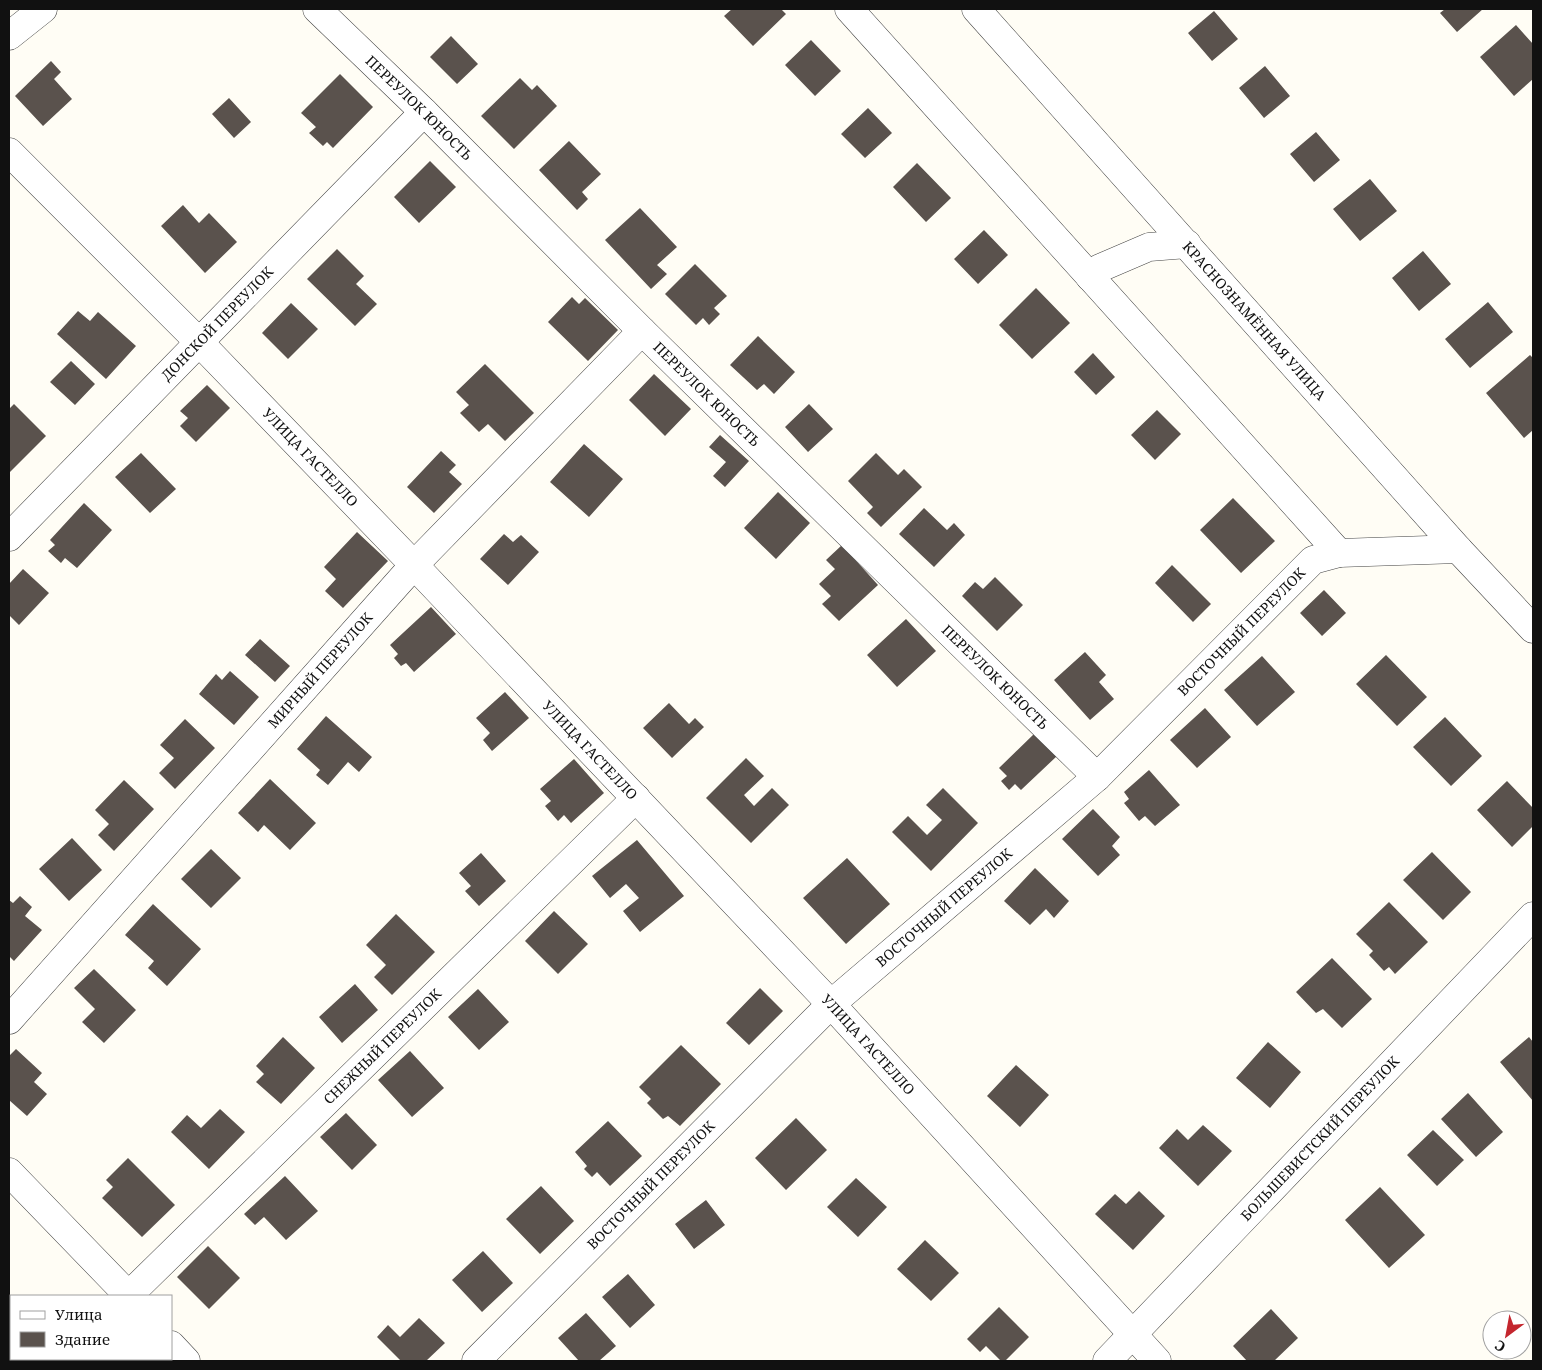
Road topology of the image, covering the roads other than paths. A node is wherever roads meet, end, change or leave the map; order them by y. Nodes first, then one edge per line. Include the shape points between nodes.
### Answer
1 (43, 9) edge
2 (317, 9) edge
3 (849, 9) edge
4 (976, 9) edge
5 (9, 36) edge
6 (424, 112) junction
7 (9, 152) edge
8 (1187, 244) junction
9 (1090, 277) junction
10 (642, 331) junction
11 (199, 342) junction
12 (9, 537) edge
13 (1458, 549) junction
14 (1339, 553) junction
15 (414, 565) junction
16 (1533, 629) edge
17 (1097, 777) junction
18 (636, 798) junction
19 (1533, 916) edge
20 (831, 1004) junction
21 (9, 1020) edge
22 (9, 1172) edge
23 (128, 1295) edge
24 (130, 1295) edge
25 (1132, 1334) junction
26 (172, 1346) edge
27 (186, 1361) edge
28 (476, 1361) edge
29 (1107, 1361) edge
30 (1157, 1361) edge

1 - 5 street
2 - 6 street, ПЕРЕУЛОК ЮНОСТЬ
3 - 9 street
4 - 8 street, КРАСНОЗНАМЁННАЯ УЛИЦА
6 - 10 street, ПЕРЕУЛОК ЮНОСТЬ
6 - 11 street, ДОНСКОЙ ПЕРЕУЛОК
7 - 11 street, УЛИЦА ГАСТЕЛЛО
8 - 9 street via 1149,247 1100,268
8 - 13 street, КРАСНОЗНАМЁННАЯ УЛИЦА
9 - 14 street
10 - 15 street, МИРНЫЙ ПЕРЕУЛОК
10 - 17 street, ПЕРЕУЛОК ЮНОСТЬ
11 - 12 street, ДОНСКОЙ ПЕРЕУЛОК
11 - 15 street, УЛИЦА ГАСТЕЛЛО
13 - 14 street, ВОСТОЧНЫЙ ПЕРЕУЛОК
13 - 16 street, КРАСНОЗНАМЁННАЯ УЛИЦА
14 - 17 street, ВОСТОЧНЫЙ ПЕРЕУЛОК via 1313,560
15 - 18 street, УЛИЦА ГАСТЕЛЛО
15 - 21 street, МИРНЫЙ ПЕРЕУЛОК
17 - 20 street, ВОСТОЧНЫЙ ПЕРЕУЛОК
18 - 20 street, УЛИЦА ГАСТЕЛЛО
18 - 24 street, СНЕЖНЫЙ ПЕРЕУЛОК
19 - 25 street, БОЛЬШЕВИСТСКИЙ ПЕРЕУЛОК
20 - 25 street, УЛИЦА ГАСТЕЛЛО
20 - 28 street, ВОСТОЧНЫЙ ПЕРЕУЛОК
22 - 23 street
25 - 29 street, БОЛЬШЕВИСТСКИЙ ПЕРЕУЛОК
25 - 30 street, УЛИЦА ГАСТЕЛЛО
26 - 27 street

